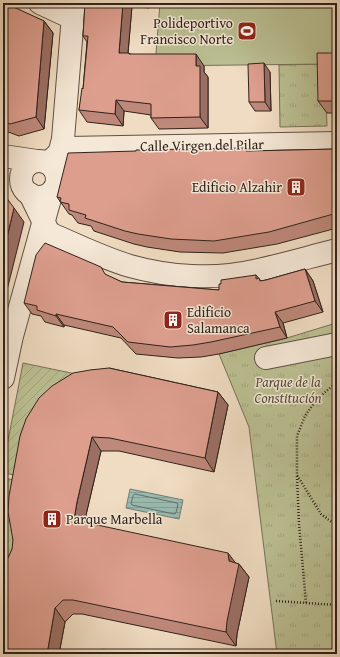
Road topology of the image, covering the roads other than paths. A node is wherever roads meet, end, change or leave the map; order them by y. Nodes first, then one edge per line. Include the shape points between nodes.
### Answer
1 (40, 3) edge
2 (73, 11) edge
3 (337, 143) edge
4 (3, 156) edge
5 (55, 161) junction
6 (3, 162) edge
7 (26, 189) junction
8 (44, 230) junction
9 (337, 250) edge
10 (337, 344) edge
11 (266, 358) dead end
12 (3, 378) edge

1 - 2 street
2 - 5 street
3 - 5 street, Calle Virgen del Pilar
4 - 5 street
5 - 7 street via 29,164 21,176
5 - 7 street via 49,194 42,197
5 - 8 street
6 - 7 street
7 - 8 street
8 - 9 street via 132,267 193,276 220,276 253,271
8 - 12 street via 12,336
10 - 11 street

